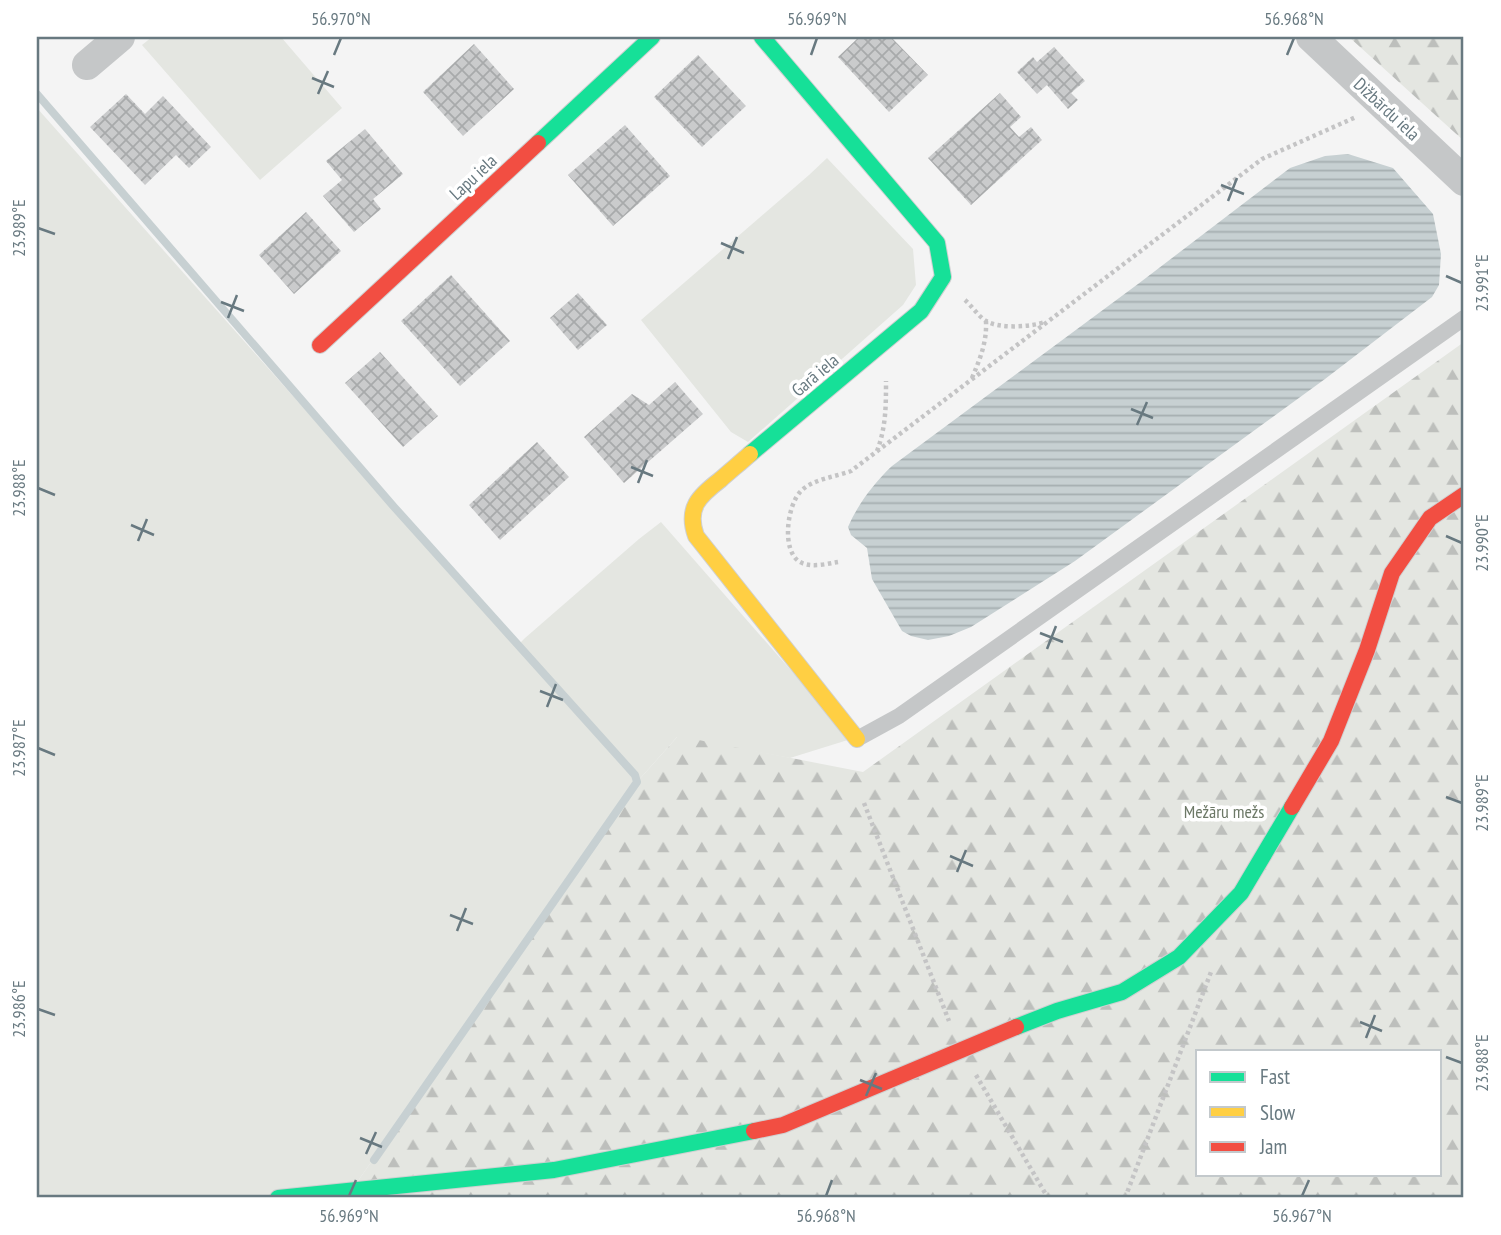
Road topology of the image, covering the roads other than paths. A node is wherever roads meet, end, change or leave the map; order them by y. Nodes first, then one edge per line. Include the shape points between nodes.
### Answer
1 (120, 37) edge
2 (652, 37) edge
3 (762, 37) edge
4 (1311, 37) edge
5 (87, 65) dead end
6 (1464, 181) edge
7 (1464, 318) edge
8 (320, 345) dead end
9 (1464, 495) edge
10 (857, 739) joint
11 (278, 1198) edge

1 - 5 street
2 - 8 street, Lapu iela
3 - 10 street, Garā iela via 937,243 943,277 921,310 700,496 693,511 696,536
4 - 6 street, Dižbārdu iela
7 - 10 lane via 899,716
9 - 11 street via 1430,518 1392,573 1331,740 1241,893 1179,957 1122,992 1057,1011 783,1125 554,1170

